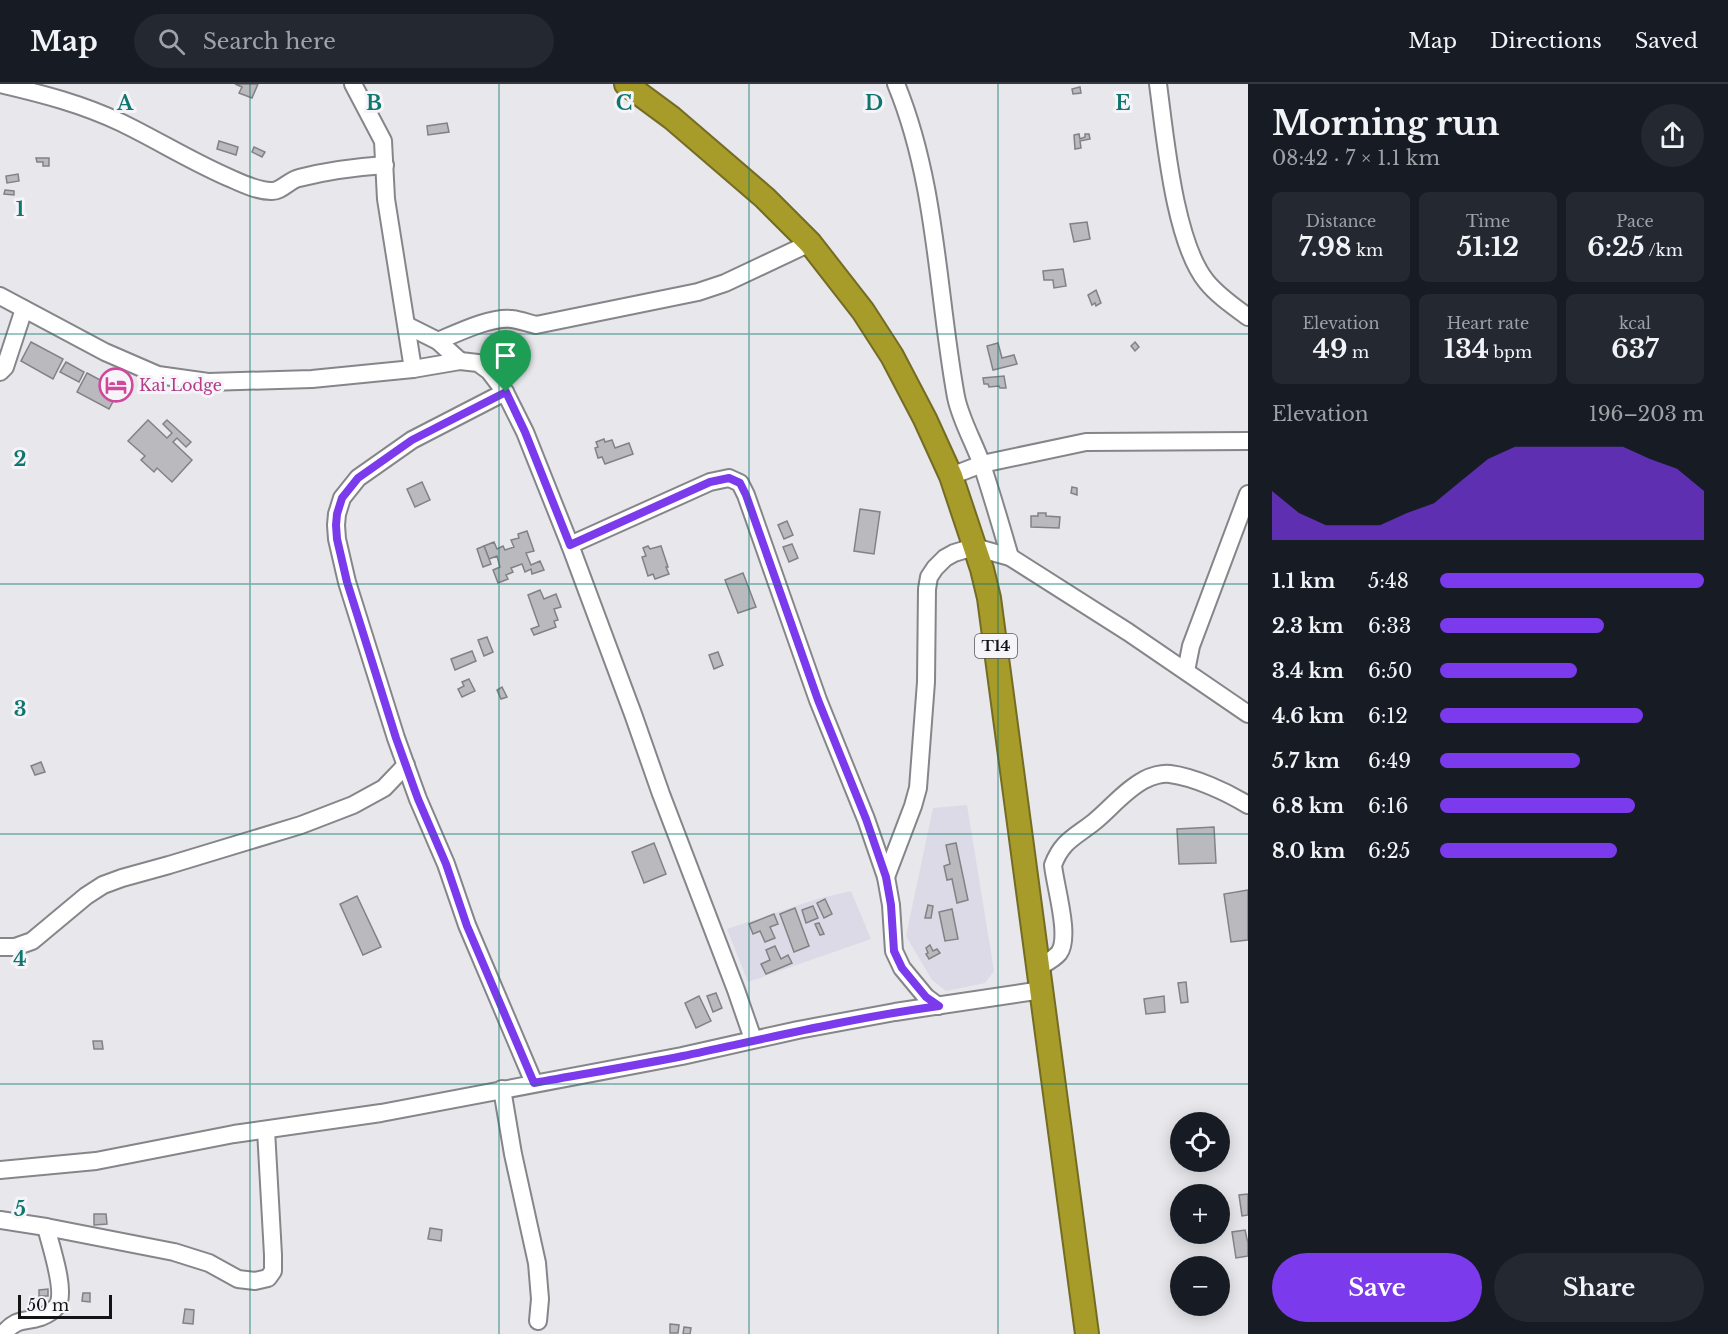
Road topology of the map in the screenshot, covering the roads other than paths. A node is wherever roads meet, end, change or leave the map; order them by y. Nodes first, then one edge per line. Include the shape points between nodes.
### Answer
1 (0, 84) edge
2 (353, 84) edge
3 (626, 84) edge
4 (896, 84) edge
5 (1158, 84) edge
6 (385, 165) junction
7 (810, 243) junction
8 (0, 296) edge
9 (24, 309) junction
10 (1248, 317) edge
11 (408, 327) junction
12 (438, 341) junction
13 (460, 361) junction
14 (413, 369) junction
15 (0, 372) edge
16 (506, 392) junction
17 (1248, 441) edge
18 (982, 464) junction
19 (951, 476) junction
20 (1248, 494) edge
21 (570, 545) junction
22 (974, 547) junction
23 (1010, 556) junction
24 (1186, 671) junction
25 (1248, 714) edge
26 (406, 765) junction
27 (1248, 805) edge
28 (886, 877) junction
29 (0, 947) edge
30 (1039, 966) junction
31 (1042, 990) junction
32 (939, 1006) junction
33 (753, 1040) junction
34 (534, 1083) junction
35 (502, 1089) junction
36 (266, 1130) junction
37 (0, 1170) edge
38 (0, 1220) edge
39 (46, 1227) junction
40 (538, 1322) dead end
41 (3, 1334) edge
42 (1087, 1334) edge

1 - 6 street via 83,106 206,168 268,191 316,174
2 - 6 street via 381,135
3 - 7 highway, T14 via 765,198
4 - 18 street via 924,177 957,399
5 - 10 street via 1176,202 1186,240 1204,279
6 - 11 street via 386,199
7 - 12 street via 698,292 536,325 512,319 495,321
7 - 19 highway, T14 via 892,356
8 - 9 street
9 - 14 street via 158,375 208,382 312,379
9 - 15 street
11 - 12 street
11 - 14 street
12 - 13 street
13 - 14 street
13 - 16 street via 478,363
16 - 21 street
16 - 26 street via 396,450 358,478 339,506 337,539 347,582
17 - 18 street via 1086,442
18 - 19 street
18 - 23 street
19 - 22 highway, T14
20 - 24 street via 1191,646
21 - 28 street via 710,482 729,478 740,483
21 - 33 street
22 - 23 street
22 - 28 street via 945,558 929,577 918,788
22 - 30 highway, T14 via 989,598
23 - 24 street
24 - 25 street
26 - 29 street via 384,788 353,805 301,825 103,885 32,941
26 - 34 street via 467,926
27 - 30 street via 1207,784 1169,774 1152,776 1134,787 1057,854 1053,865 1063,944 1059,953
28 - 32 street via 898,961 926,997
30 - 31 highway, T14
31 - 32 street
31 - 42 highway, T14
32 - 33 street
33 - 34 street
34 - 35 street
35 - 36 street
35 - 40 street via 537,1263
36 - 37 street via 96,1161
36 - 39 street via 273,1255 273,1271 268,1278 238,1279 209,1263 174,1252
38 - 39 street
39 - 41 street via 59,1282 57,1306 47,1315 17,1322

